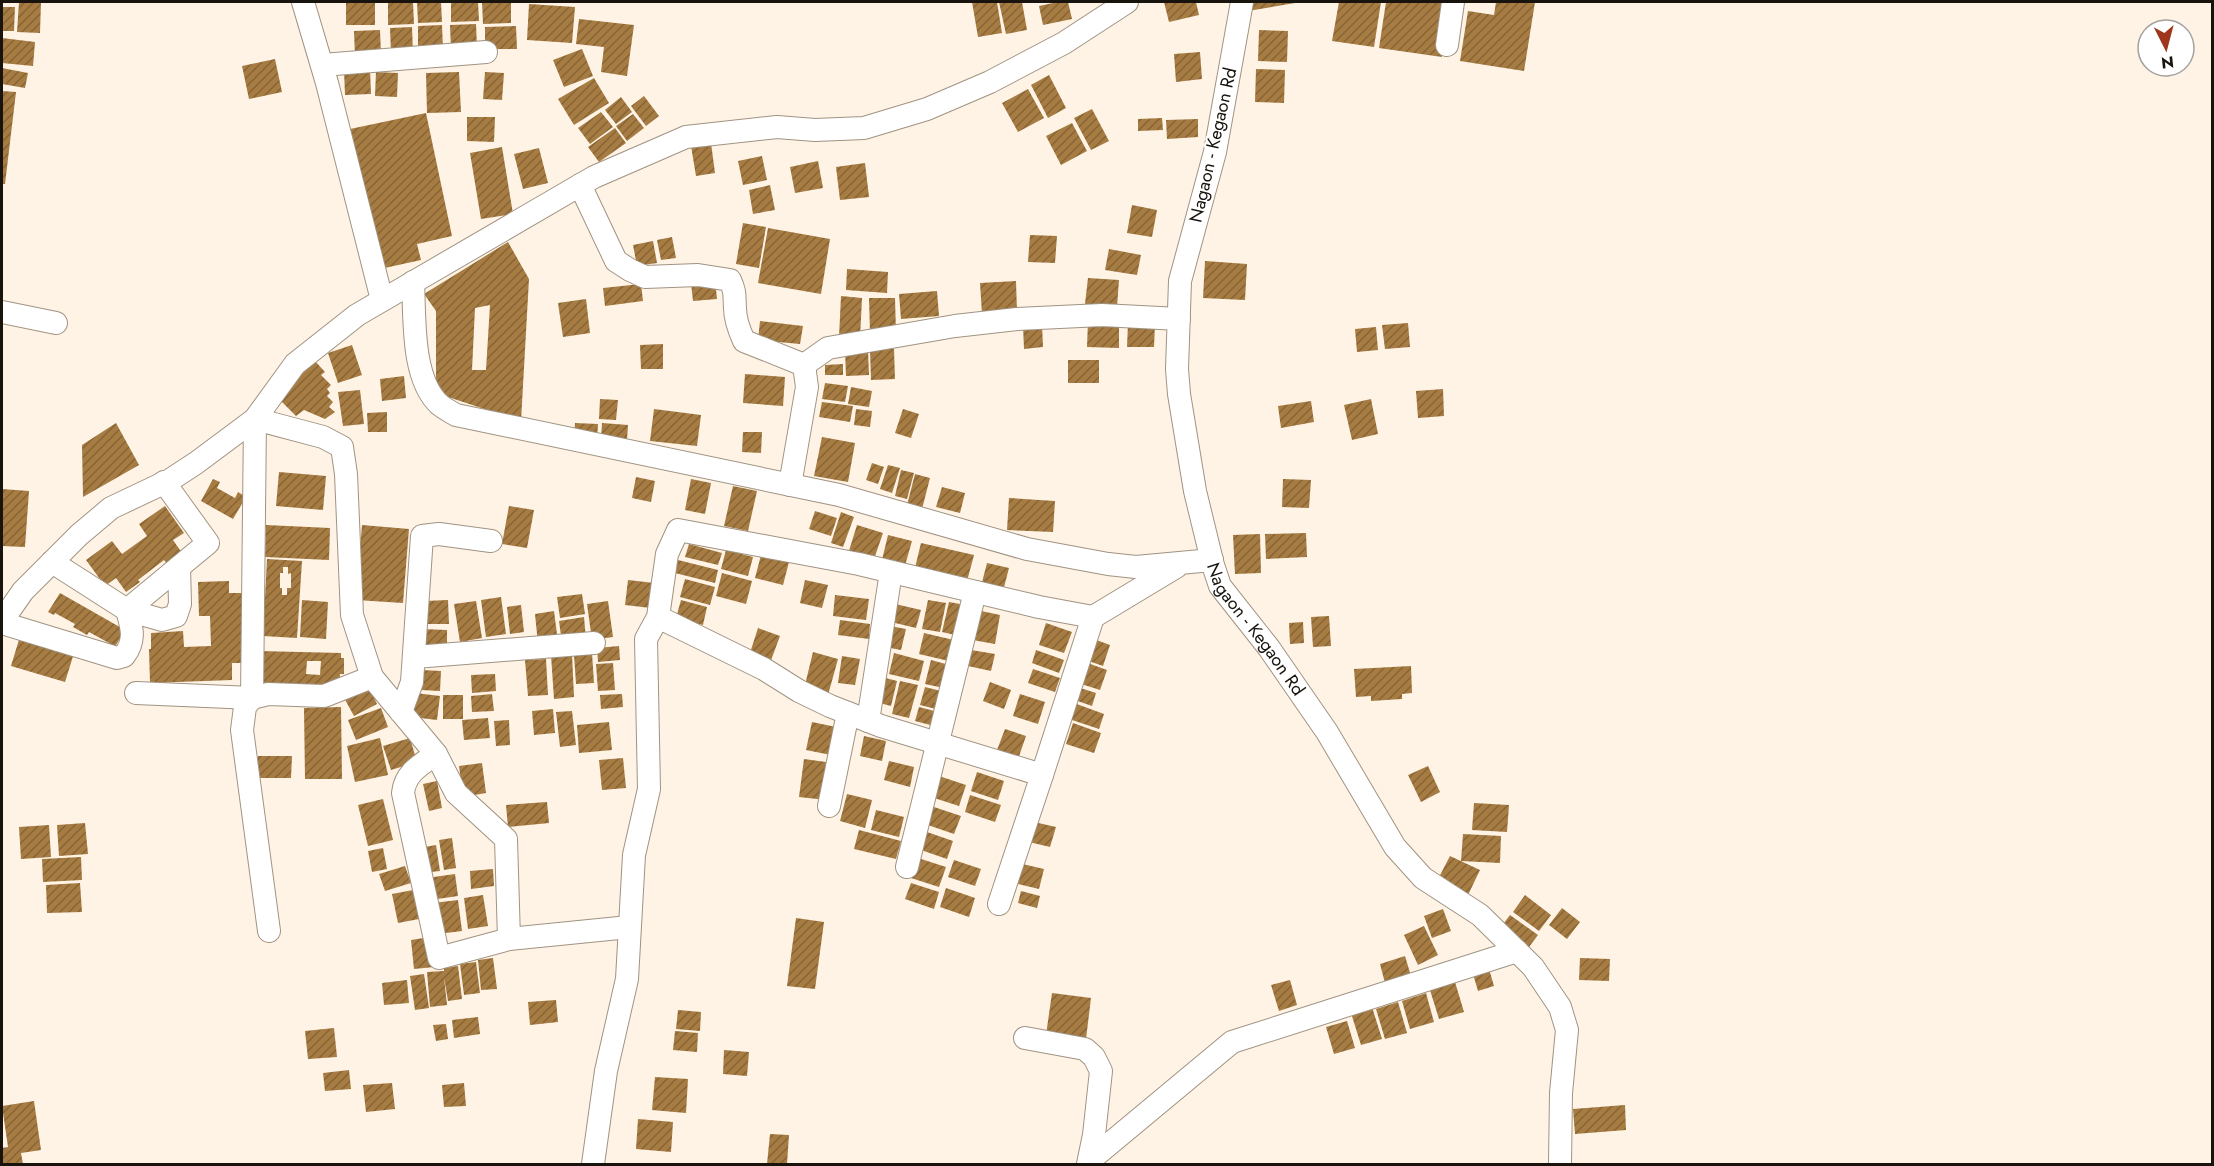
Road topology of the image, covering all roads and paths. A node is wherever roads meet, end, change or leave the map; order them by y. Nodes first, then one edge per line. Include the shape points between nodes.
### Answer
1 (303, 2) edge
2 (1126, 2) edge
3 (1242, 2) edge
4 (1453, 2) edge
5 (1447, 45) dead end
6 (486, 51) dead end
7 (322, 65) junction
8 (580, 185) junction
9 (413, 282) junction
10 (382, 300) junction
11 (2, 312) edge
12 (1179, 319) junction
13 (56, 323) dead end
14 (804, 365) junction
15 (255, 418) junction
16 (164, 482) junction
17 (790, 485) junction
18 (491, 541) dead end
19 (1212, 560) junction
20 (52, 562) junction
21 (1182, 563) junction
22 (179, 567) junction
23 (891, 572) junction
24 (975, 592) junction
25 (127, 610) junction
26 (658, 617) junction
27 (1093, 617) junction
28 (2, 622) edge
29 (594, 643) dead end
30 (415, 657) junction
31 (372, 676) junction
32 (136, 693) dead end
33 (252, 698) junction
34 (401, 712) junction
35 (858, 717) junction
36 (938, 743) junction
37 (436, 754) junction
38 (1042, 774) junction
39 (829, 806) dead end
40 (907, 867) dead end
41 (999, 904) dead end
42 (629, 927) junction
43 (269, 931) dead end
44 (509, 939) junction
45 (1517, 951) junction
46 (1025, 1038) dead end
47 (1089, 1163) edge
48 (593, 1164) edge
49 (1560, 1164) edge

1 - 7 street
2 - 8 street via 1064,43 990,82 927,109 864,128 777,127 686,137
3 - 12 street, Nagaon - Kegaon Rd via 1215,152 1180,281
4 - 5 street
6 - 7 street
7 - 10 street
8 - 9 street
8 - 14 street via 616,261 645,277 698,275 730,280 736,292 734,307 744,341
9 - 10 street
9 - 17 street via 420,366 439,404 456,415
10 - 15 street via 295,364
11 - 13 street
12 - 14 street via 1102,315 965,325 828,348
12 - 19 street, Nagaon - Kegaon Rd via 1179,394 1195,491
14 - 17 street via 807,387
15 - 16 street
15 - 31 street via 323,437 342,447 352,615
15 - 33 street
16 - 20 street via 111,508
16 - 22 street via 208,543
17 - 21 street via 840,495 1027,549 1136,567
18 - 30 street via 439,534 422,536
19 - 21 street
19 - 45 street, Nagaon - Kegaon Rd via 1220,586 1327,732 1395,847 1423,878 1480,915
20 - 25 street
20 - 28 street via 22,591
21 - 27 street
22 - 25 street
22 - 25 street via 180,604 176,616 162,620
23 - 24 street
23 - 26 street via 678,530 667,554
23 - 35 street
24 - 27 street
24 - 36 street
25 - 28 street via 134,634 131,647 117,658
26 - 35 street via 764,669 799,691
26 - 42 street via 646,639 649,789 634,855
27 - 38 street
29 - 30 street
30 - 34 street via 412,682
31 - 33 street via 324,696 268,694
31 - 34 street
32 - 33 street
33 - 43 street via 245,707 242,730
34 - 37 street
35 - 36 street
35 - 39 street
36 - 38 street
36 - 40 street
37 - 44 street via 456,793 506,839
37 - 44 street via 415,768 404,782 403,793 438,958
38 - 41 street
42 - 44 street
42 - 48 street via 627,979 606,1071
45 - 47 street via 1232,1042
45 - 49 street, Nagaon - Kegaon Rd via 1560,1007 1567,1030
46 - 47 street via 1085,1048 1101,1071

